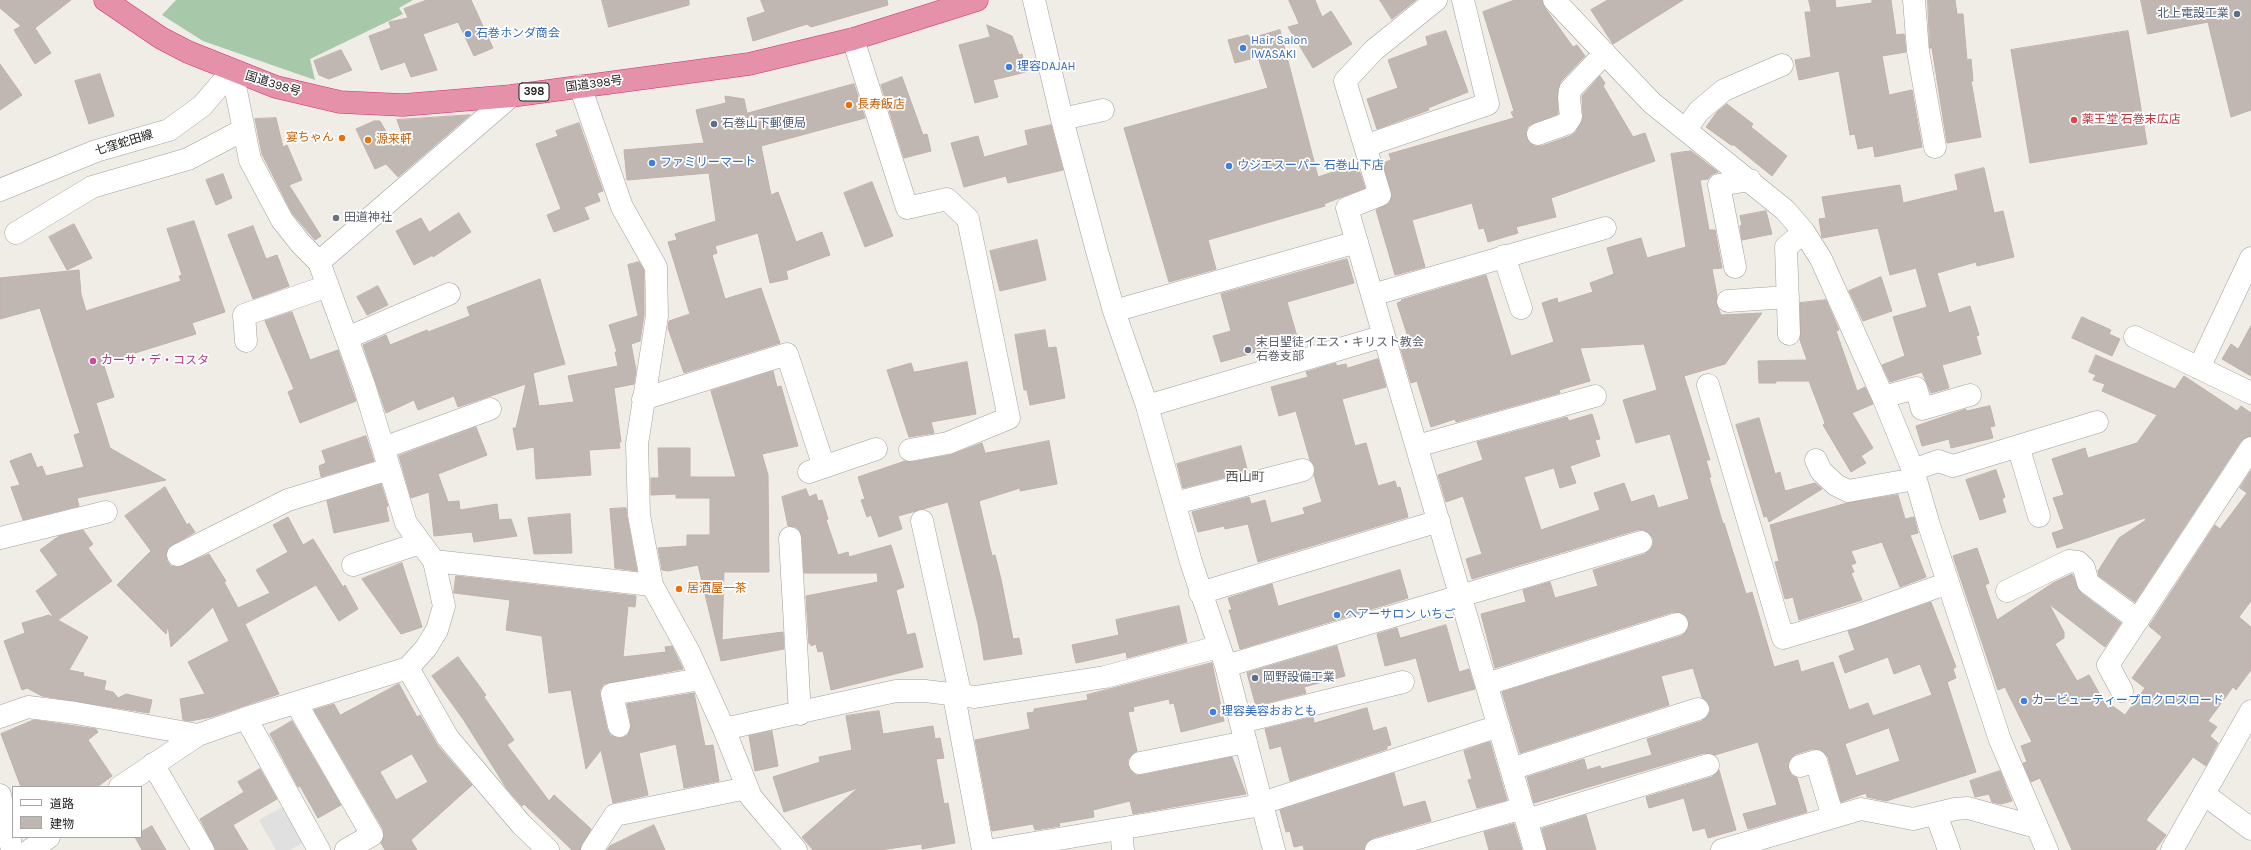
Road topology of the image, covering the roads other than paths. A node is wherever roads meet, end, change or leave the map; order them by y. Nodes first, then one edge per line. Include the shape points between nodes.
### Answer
1 (105, 0) edge
2 (977, 0) edge
3 (1034, 0) edge
4 (1436, 0) edge
5 (1462, 0) edge
6 (1554, 0) edge
7 (1914, 0) edge
8 (853, 39) junction
9 (1605, 53) junction
10 (1782, 65) dead end
11 (232, 71) junction
12 (580, 86) junction
13 (511, 96) junction
14 (1102, 110) dead end
15 (1062, 119) junction
16 (1686, 129) junction
17 (243, 130) junction
18 (1538, 134) dead end
19 (1365, 146) junction
20 (1935, 147) dead end
21 (1750, 180) junction
22 (0, 190) edge
23 (1605, 228) dead end
24 (1804, 232) junction
25 (16, 233) dead end
26 (1357, 242) junction
27 (1504, 256) junction
28 (2251, 258) edge
29 (319, 262) junction
30 (1735, 267) dead end
31 (328, 286) junction
32 (449, 294) dead end
33 (1372, 295) junction
34 (1788, 298) junction
35 (1728, 301) dead end
36 (1521, 308) dead end
37 (1114, 311) junction
38 (1789, 334) dead end
39 (1384, 336) junction
40 (346, 338) junction
41 (2135, 338) dead end
42 (246, 341) dead end
43 (2199, 368) junction
44 (1708, 385) dead end
45 (2251, 393) edge
46 (1970, 395) dead end
47 (1595, 396) dead end
48 (1883, 397) junction
49 (643, 399) junction
50 (1146, 406) junction
51 (490, 409) dead end
52 (2097, 422) dead end
53 (1417, 446) junction
54 (2018, 446) junction
55 (383, 448) junction
56 (2251, 448) edge
57 (876, 449) dead end
58 (910, 450) dead end
59 (1816, 460) dead end
60 (389, 469) junction
61 (1303, 470) dead end
62 (1914, 474) junction
63 (1174, 503) junction
64 (106, 512) dead end
65 (2038, 516) dead end
66 (922, 520) dead end
67 (1439, 521) junction
68 (0, 538) edge
69 (790, 538) dead end
70 (1641, 542) dead end
71 (420, 543) junction
72 (178, 555) dead end
73 (434, 561) junction
74 (353, 565) dead end
75 (1948, 583) junction
76 (652, 585) junction
77 (2007, 591) dead end
78 (1200, 593) junction
79 (1461, 596) junction
80 (2138, 620) junction
81 (1677, 624) dead end
82 (1222, 656) junction
83 (408, 668) junction
84 (701, 678) junction
85 (1403, 682) dead end
86 (1487, 684) junction
87 (2122, 691) dead end
88 (958, 697) junction
89 (296, 703) junction
90 (1698, 709) dead end
91 (2251, 711) edge
92 (800, 714) junction
93 (0, 717) edge
94 (246, 718) junction
95 (619, 726) dead end
96 (1499, 726) junction
97 (724, 730) junction
98 (1244, 732) junction
99 (198, 735) junction
100 (1140, 763) dead end
101 (153, 764) junction
102 (1708, 765) dead end
103 (1800, 766) dead end
104 (1512, 769) junction
105 (121, 786) edge
106 (747, 788) junction
107 (2204, 794) junction
108 (0, 795) edge
109 (1262, 803) junction
110 (1525, 814) junction
111 (1936, 814) junction
112 (1833, 817) junction
113 (2036, 827) junction
114 (1121, 829) junction
115 (2251, 829) edge
116 (1059, 845) edge
117 (1016, 848) edge
118 (12, 850) edge
119 (203, 850) edge
120 (319, 850) edge
121 (346, 850) edge
122 (548, 850) edge
123 (592, 850) edge
124 (796, 850) edge
125 (983, 850) edge
126 (992, 850) edge
127 (1123, 850) edge
128 (1274, 850) edge
129 (1376, 850) edge
130 (1536, 850) edge
131 (1722, 850) edge
132 (1949, 850) edge
133 (2047, 850) edge
134 (2172, 850) edge

1 - 11 highway, 国道398号 / 398 via 161,38
2 - 8 highway, 国道398号 / 398
3 - 15 street
4 - 19 street via 1374,50 1345,81
5 - 19 street via 1488,104
6 - 9 street
7 - 20 street via 1918,51
8 - 12 highway, 国道398号 / 398 via 749,64
8 - 58 street via 907,208 947,199 968,219 1009,418 948,443
9 - 16 street via 1652,103
9 - 18 street via 1570,90 1568,98 1571,117 1566,124
10 - 16 street via 1724,90 1699,111
11 - 13 highway, 国道398号 / 398 via 276,87 340,102 403,105
11 - 17 street
11 - 22 street, 七窪蛇田線 via 202,106 168,130 96,151
12 - 13 highway, 国道398号 / 398
12 - 49 street via 622,207 656,267 656,316
13 - 29 street
14 - 15 street
15 - 37 street
16 - 21 street
17 - 25 street via 188,158 92,187
17 - 29 street via 250,160 282,220
19 - 26 street via 1380,195 1348,208
21 - 24 street via 1785,210
21 - 30 street via 1720,186
23 - 27 street
24 - 34 street via 1786,247
24 - 48 street via 1820,259
26 - 33 street
26 - 37 street
27 - 33 street
27 - 36 street
28 - 43 street
29 - 31 street
31 - 40 street
31 - 42 street via 244,315
32 - 40 street
33 - 39 street
34 - 35 street
34 - 38 street
37 - 50 street
39 - 50 street
39 - 53 street
40 - 55 street
41 - 43 street
43 - 45 street
44 - 75 street via 1783,638 1856,616
46 - 48 street via 1922,409 1916,388
47 - 53 street
48 - 62 street
49 - 57 street via 787,354 816,470
49 - 76 street via 637,444 640,515
50 - 63 street
51 - 55 street
52 - 54 street
53 - 67 street
54 - 62 street via 1953,466 1938,462
54 - 65 street
55 - 60 street
56 - 80 street
59 - 62 street via 1821,471 1836,485 1848,491
60 - 71 street via 406,523
60 - 72 street via 288,500
61 - 63 street
62 - 75 street
63 - 78 street
64 - 68 street
66 - 88 street
67 - 78 street
67 - 79 street
69 - 92 street
70 - 79 street
71 - 73 street
71 - 74 street
73 - 76 street
73 - 83 street via 444,606 437,630 426,648
75 - 113 street via 2000,740
76 - 84 street
77 - 80 street via 2069,561 2078,562 2084,568 2088,583
78 - 82 street
79 - 82 street
79 - 86 street
80 - 87 street via 2108,665
81 - 86 street
82 - 88 street via 1105,677 975,697
82 - 98 street
83 - 89 street
83 - 122 street via 448,738 521,824
84 - 95 street via 612,694
84 - 97 street
85 - 98 street
86 - 96 street
88 - 92 street via 925,691 896,691
88 - 125 street
89 - 94 street
89 - 121 street via 372,835
90 - 104 street
91 - 107 street
92 - 97 street
93 - 99 street via 28,707
94 - 99 street
94 - 120 street
96 - 104 street
96 - 109 street
97 - 106 street
98 - 100 street
98 - 109 street
99 - 101 street
101 - 105 street
101 - 119 street
102 - 110 street
103 - 112 street via 1816,761
104 - 110 street
106 - 123 street via 615,815
106 - 124 street via 751,797
107 - 115 street
107 - 134 street
108 - 118 street
109 - 114 street
109 - 128 street
110 - 129 street
110 - 130 street
111 - 112 street via 1913,819 1861,809
111 - 113 street via 1968,808
111 - 132 street
112 - 131 street
113 - 133 street
114 - 116 street
114 - 127 street
116 - 117 street
117 - 126 street

